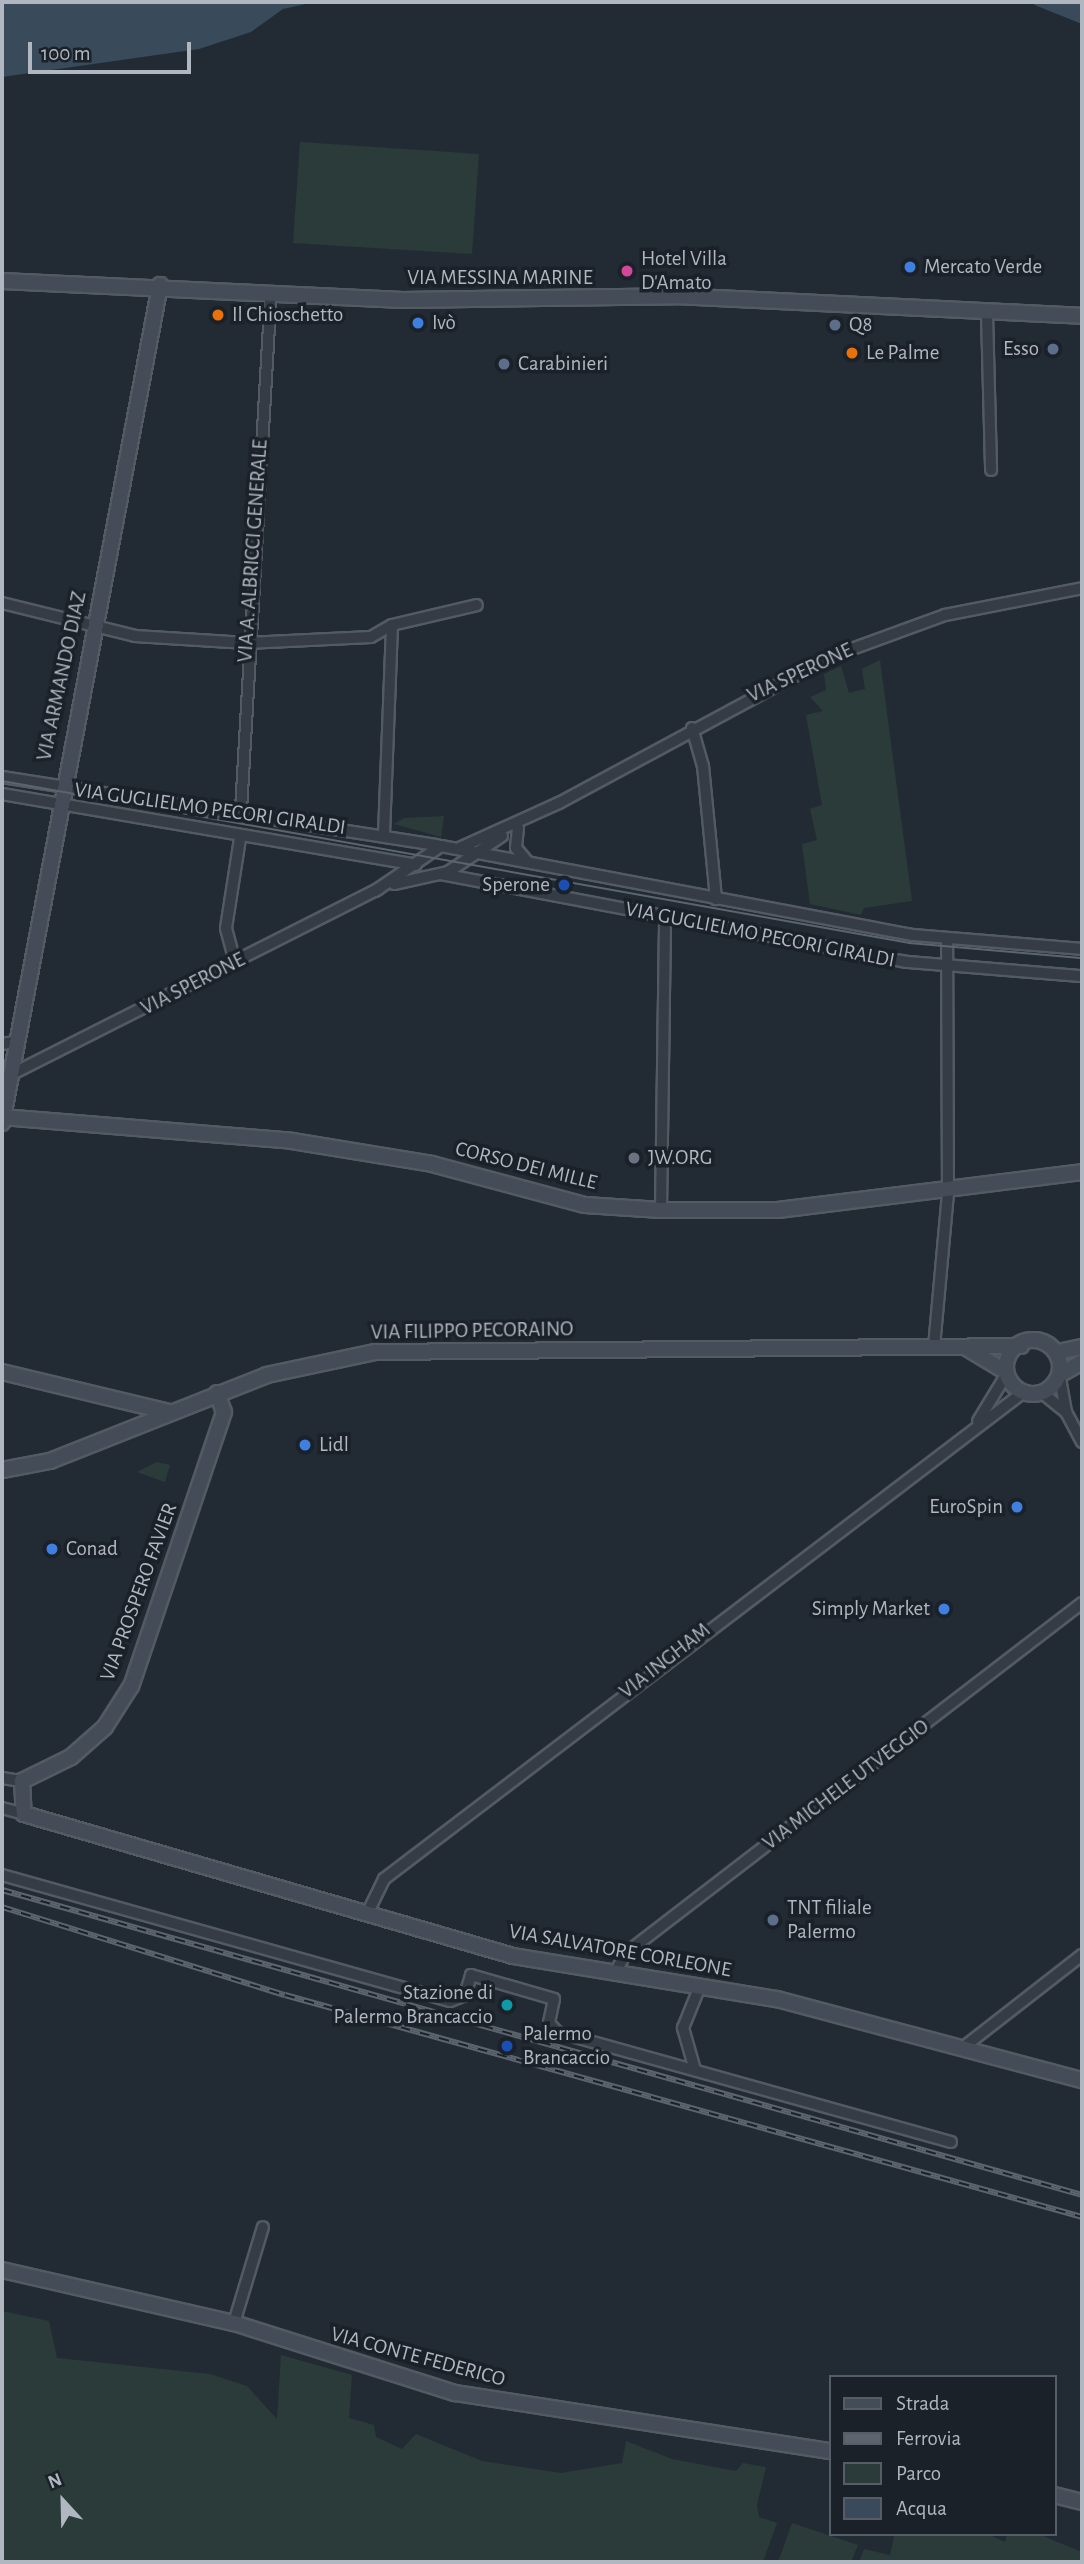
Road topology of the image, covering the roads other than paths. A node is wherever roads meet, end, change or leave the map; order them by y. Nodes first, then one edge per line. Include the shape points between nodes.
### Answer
1 (2, 281) edge
2 (160, 285) junction
3 (271, 292) junction
4 (987, 314) junction
5 (1082, 316) edge
6 (991, 470) dead end
7 (1082, 588) edge
8 (2, 603) edge
9 (477, 605) dead end
10 (392, 625) junction
11 (94, 626) junction
12 (247, 643) junction
13 (692, 728) junction
14 (2, 777) edge
15 (61, 788) junction
16 (2, 794) edge
17 (58, 803) junction
18 (241, 810) junction
19 (539, 812) junction
20 (518, 828) junction
21 (384, 834) junction
22 (240, 839) junction
23 (452, 850) junction
24 (472, 851) junction
25 (388, 860) junction
26 (529, 863) junction
27 (427, 867) junction
28 (391, 879) junction
29 (375, 891) junction
30 (716, 899) junction
31 (666, 917) junction
32 (947, 941) junction
33 (1082, 949) edge
34 (235, 962) junction
35 (946, 968) junction
36 (1082, 976) edge
37 (8, 1043) edge
38 (10, 1075) junction
39 (2, 1119) edge
40 (1082, 1172) edge
41 (948, 1194) junction
42 (661, 1210) junction
43 (964, 1346) junction
44 (1021, 1346) junction
45 (933, 1347) junction
46 (1082, 1347) edge
47 (1058, 1352) junction
48 (1082, 1362) edge
49 (2, 1371) edge
50 (1004, 1373) junction
51 (1061, 1376) junction
52 (1033, 1391) junction
53 (217, 1393) junction
54 (133, 1403) junction
55 (168, 1412) junction
56 (1066, 1412) junction
57 (977, 1423) junction
58 (123, 1429) junction
59 (1082, 1442) edge
60 (2, 1470) edge
61 (1082, 1603) edge
62 (2, 1778) edge
63 (22, 1781) junction
64 (2, 1808) edge
65 (24, 1814) junction
66 (2, 1875) edge
67 (368, 1912) junction
68 (1082, 1955) edge
69 (616, 1971) junction
70 (700, 1986) junction
71 (965, 2046) junction
72 (695, 2070) junction
73 (1082, 2080) edge
74 (951, 2142) dead end
75 (263, 2227) dead end
76 (2, 2270) edge
77 (234, 2323) junction
78 (828, 2451) edge
79 (1056, 2496) edge
80 (1082, 2502) edge

1 - 2 street, VIA MESSINA MARINE
2 - 3 street, VIA MESSINA MARINE
2 - 11 street, VIA ARMANDO DIAZ
3 - 4 street, VIA MESSINA MARINE via 484,302 677,296
3 - 12 street, VIA A. ALBRICCI GENERALE
4 - 5 street, VIA MESSINA MARINE
4 - 6 street
7 - 13 street, VIA SPERONE via 959,612 878,638
8 - 11 street
9 - 10 street
10 - 12 street via 371,637
10 - 21 street
11 - 12 street via 135,636
11 - 15 street, VIA ARMANDO DIAZ
12 - 18 street, VIA A. ALBRICCI GENERALE
13 - 19 street, VIA SPERONE
13 - 30 street via 703,766
14 - 15 street, VIA GUGLIELMO PECORI GIRALDI
15 - 17 street, VIA ARMANDO DIAZ
15 - 18 street, VIA GUGLIELMO PECORI GIRALDI
16 - 17 street, VIA GUGLIELMO PECORI GIRALDI
17 - 22 street, VIA GUGLIELMO PECORI GIRALDI
17 - 37 street, VIA ARMANDO DIAZ
18 - 21 street, VIA GUGLIELMO PECORI GIRALDI
19 - 20 street
19 - 23 street
20 - 24 street
20 - 26 street via 516,848
21 - 23 street, VIA GUGLIELMO PECORI GIRALDI
22 - 25 street, VIA GUGLIELMO PECORI GIRALDI
22 - 34 street via 226,928
23 - 24 street
23 - 27 street
23 - 27 street
24 - 26 street, VIA GUGLIELMO PECORI GIRALDI
25 - 27 street, VIA GUGLIELMO PECORI GIRALDI
25 - 28 street
26 - 30 street, VIA GUGLIELMO PECORI GIRALDI
27 - 28 street
27 - 29 street
27 - 31 street, VIA GUGLIELMO PECORI GIRALDI
28 - 29 street
29 - 34 street, VIA SPERONE
30 - 32 street, VIA GUGLIELMO PECORI GIRALDI
31 - 35 street, VIA GUGLIELMO PECORI GIRALDI
31 - 42 street
32 - 33 street, VIA GUGLIELMO PECORI GIRALDI
32 - 35 street
34 - 38 street, VIA SPERONE
35 - 36 street, VIA GUGLIELMO PECORI GIRALDI
35 - 41 street
37 - 38 street, VIA ARMANDO DIAZ
38 - 39 street, VIA ARMANDO DIAZ
39 - 42 street, CORSO DEI MILLE via 292,1141 432,1164 584,1205
40 - 41 street, CORSO DEI MILLE
41 - 42 street, CORSO DEI MILLE via 778,1210
41 - 45 street
43 - 44 street, VIA FILIPPO PECORAINO
43 - 45 street, VIA FILIPPO PECORAINO
43 - 50 street
44 - 47 street via 1044,1344
44 - 50 street via 1006,1356
45 - 53 street, VIA FILIPPO PECORAINO via 375,1352 315,1362
46 - 47 street
47 - 51 street
48 - 51 street
49 - 54 street
50 - 52 street
50 - 57 street
51 - 52 street
51 - 56 street
52 - 56 street
52 - 57 street, VIA INGHAM
53 - 55 street, VIA FILIPPO PECORAINO
53 - 63 street, VIA PROSPERO FAVIER via 224,1412 131,1686 105,1727 71,1757
54 - 55 street
54 - 58 street
55 - 58 street, VIA FILIPPO PECORAINO
56 - 59 street
57 - 67 street, VIA INGHAM via 384,1880
58 - 60 street, VIA FILIPPO PECORAINO via 50,1461
61 - 69 street, VIA MICHELE UTVEGGIO via 626,1954
62 - 63 street
63 - 65 street
64 - 65 street
65 - 67 street, VIA SALVATORE CORLEONE
66 - 72 street via 450,2001 465,1995 471,1975 554,1999 549,2023 557,2032
67 - 69 street, VIA SALVATORE CORLEONE via 513,1956
68 - 71 street
69 - 70 street, VIA SALVATORE CORLEONE
70 - 71 street, VIA SALVATORE CORLEONE
70 - 72 street via 683,2028
71 - 73 street, VIA SALVATORE CORLEONE
72 - 74 street
75 - 77 street
76 - 77 street, VIA CONTE FEDERICO
77 - 78 street, VIA CONTE FEDERICO via 455,2393
79 - 80 street

